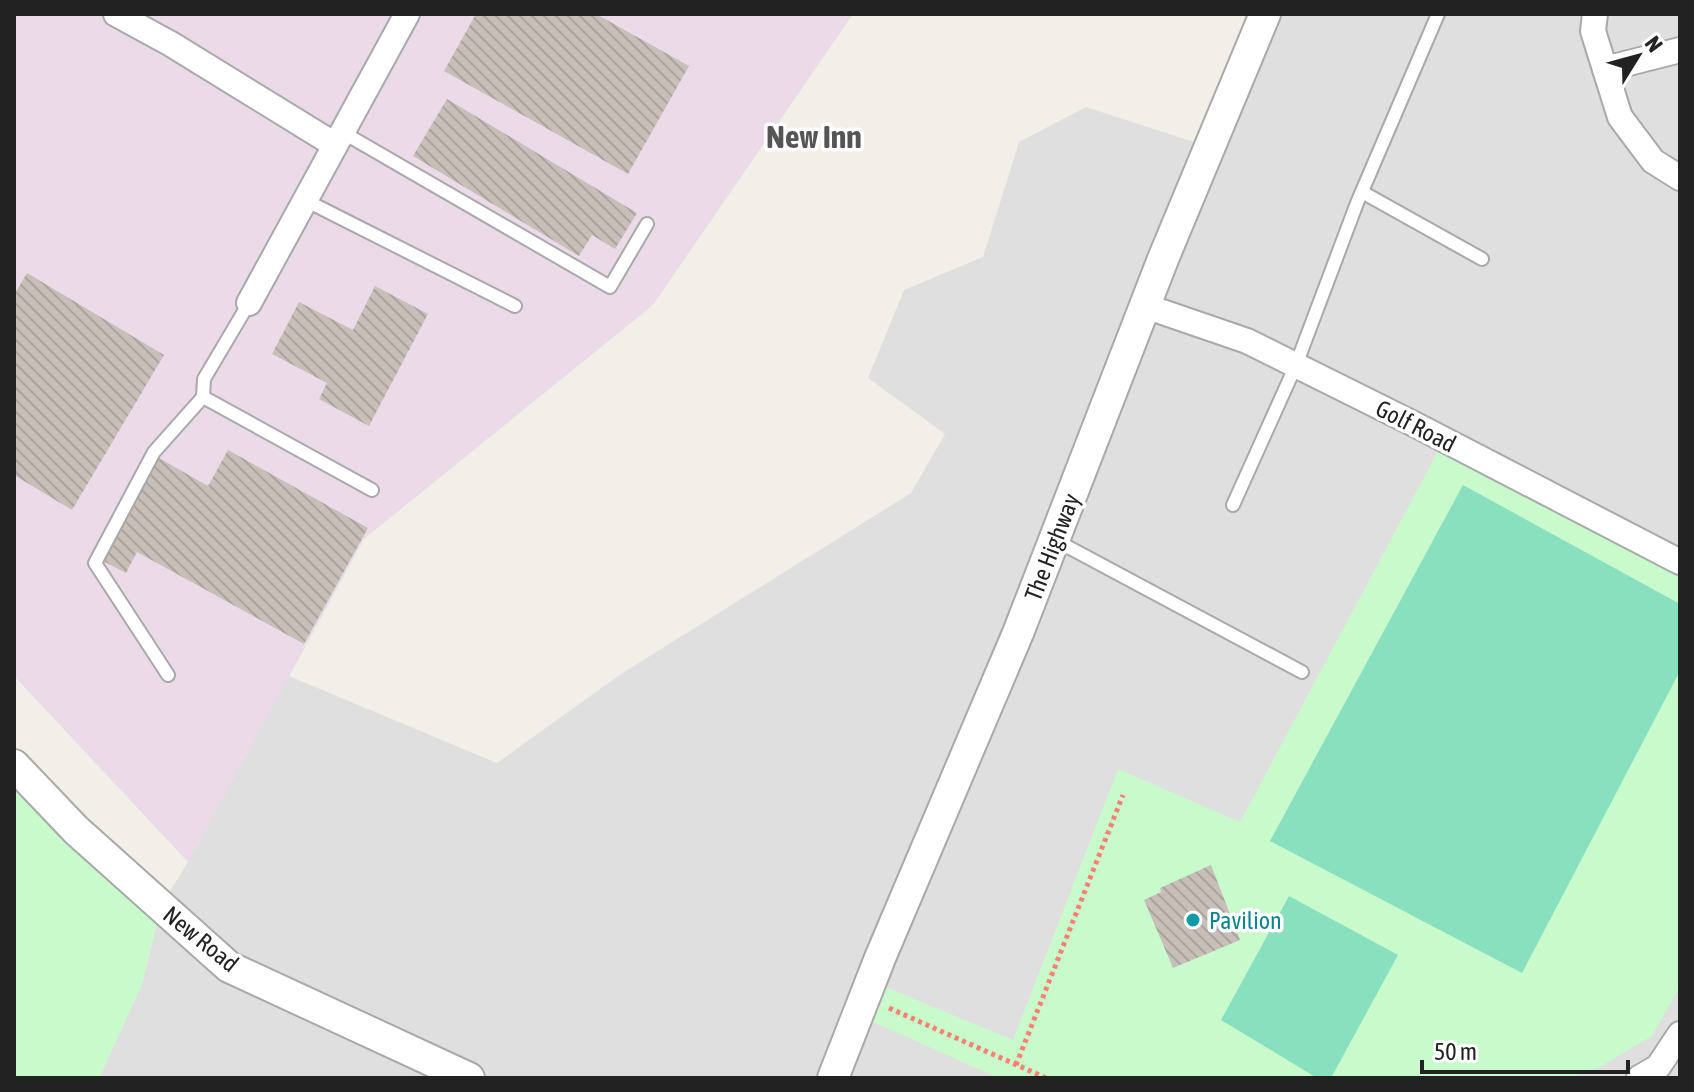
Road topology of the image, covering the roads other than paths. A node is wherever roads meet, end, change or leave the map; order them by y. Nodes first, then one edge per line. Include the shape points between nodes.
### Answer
1 (116, 14) edge
2 (407, 14) edge
3 (1265, 14) edge
4 (1438, 14) edge
5 (1595, 14) edge
6 (1680, 50) edge
7 (1605, 69) junction
8 (339, 138) junction
9 (1680, 178) edge
10 (1362, 192) junction
11 (305, 200) junction
12 (647, 224) dead end
13 (1482, 259) dead end
14 (249, 303) joint
15 (515, 306) dead end
16 (1145, 306) junction
17 (1296, 365) junction
18 (203, 397) junction
19 (372, 490) dead end
20 (1233, 505) dead end
21 (1055, 540) junction
22 (1680, 562) edge
23 (1302, 672) dead end
24 (168, 675) dead end
25 (14, 765) edge
26 (1680, 1034) edge
27 (1672, 1061) edge
28 (469, 1078) edge
29 (833, 1078) edge
30 (1639, 1078) edge

1 - 8 street
2 - 8 street
3 - 16 street, The Highway
4 - 10 lane
5 - 7 street via 1593,31
6 - 7 street
7 - 9 street via 1620,117 1653,161
8 - 11 street
8 - 12 lane via 610,287
10 - 13 lane
10 - 17 lane
11 - 14 street
11 - 15 lane
14 - 18 lane via 204,379
16 - 17 street, Golf Road via 1247,341
16 - 21 street, The Highway
17 - 20 lane
17 - 22 street, Golf Road
18 - 19 lane
18 - 24 lane via 154,452 95,563
21 - 23 lane
21 - 29 street, The Highway
25 - 28 street, New Road via 76,830 229,967
26 - 27 street
27 - 30 street

